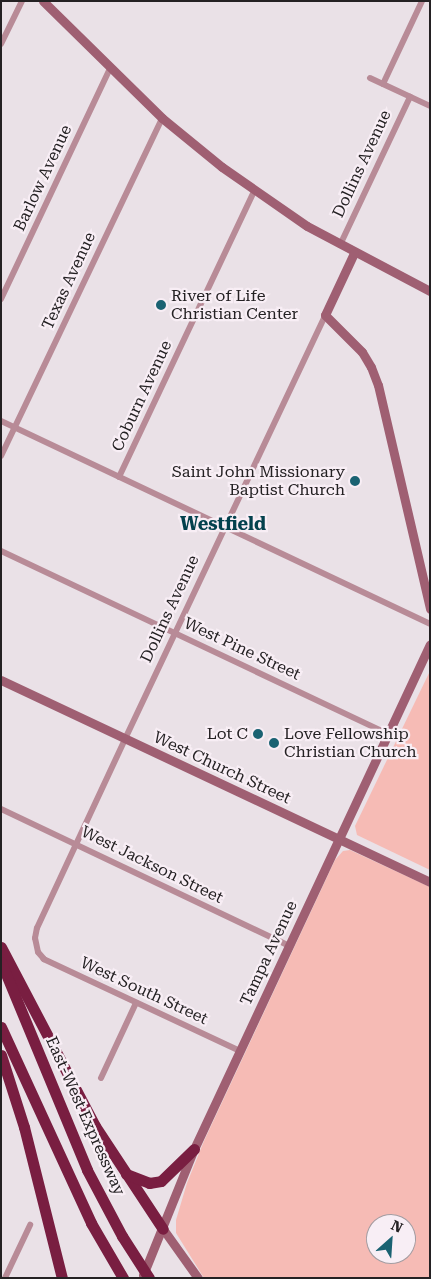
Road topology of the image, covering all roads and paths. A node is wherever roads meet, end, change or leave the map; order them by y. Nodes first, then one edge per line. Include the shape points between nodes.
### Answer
1 (22, 1) edge
2 (44, 1) edge
3 (422, 1) edge
4 (1, 44) edge
5 (110, 68) junction
6 (370, 78) dead end
7 (383, 84) junction
8 (410, 97) junction
9 (430, 106) edge
10 (162, 118) junction
11 (254, 191) junction
12 (340, 245) junction
13 (354, 253) junction
14 (430, 291) edge
15 (1, 299) edge
16 (325, 316) junction
17 (1, 421) edge
18 (15, 427) junction
19 (1, 456) edge
20 (119, 477) junction
21 (225, 527) junction
22 (1, 551) edge
23 (430, 609) edge
24 (430, 624) edge
25 (176, 632) junction
26 (430, 644) edge
27 (1, 680) edge
28 (388, 734) junction
29 (125, 739) junction
30 (1, 809) edge
31 (338, 839) junction
32 (77, 844) junction
33 (430, 882) edge
34 (290, 946) junction
35 (1, 947) edge
36 (38, 952) joint
37 (1, 962) edge
38 (136, 1003) junction
39 (1, 1027) edge
40 (240, 1051) junction
41 (1, 1055) edge
42 (101, 1078) dead end
43 (194, 1149) junction
44 (126, 1174) junction
45 (30, 1225) dead end
46 (163, 1229) junction
47 (5, 1278) edge
48 (62, 1278) edge
49 (123, 1278) edge
50 (142, 1278) edge
51 (149, 1278) edge
52 (198, 1278) edge

1 - 4 street
2 - 5 street
3 - 7 street, Dollins Avenue
5 - 10 street
5 - 15 street, Barlow Avenue
6 - 7 street
7 - 8 street
8 - 9 street
8 - 12 street, Dollins Avenue
10 - 11 street
10 - 18 street, Texas Avenue
11 - 12 street
11 - 20 street, Coburn Avenue
12 - 13 street
13 - 14 street
13 - 16 street, Dollins Avenue
16 - 21 street, Dollins Avenue
16 - 23 street via 362,352 378,385
17 - 18 street
18 - 19 street, Texas Avenue
18 - 20 street
20 - 21 street
21 - 24 street
21 - 25 street, Dollins Avenue
22 - 25 street, West Pine Street
25 - 28 street, West Pine Street
25 - 29 street, Dollins Avenue
26 - 28 street, Tampa Avenue
27 - 29 street, West Church Street
28 - 31 street, Tampa Avenue
29 - 31 street, West Church Street
29 - 32 street, Dollins Avenue
30 - 32 street, West Jackson Street
31 - 33 street, West Church Street
31 - 34 street, Tampa Avenue
32 - 34 street, West Jackson Street
32 - 36 street, Dollins Avenue via 37,928
34 - 40 street, Tampa Avenue
35 - 44 highway via 86,1110
36 - 38 street, West South Street via 54,964
37 - 51 highway, East-West Expressway via 87,1170 122,1236
38 - 40 street, West South Street
38 - 42 street
39 - 49 highway via 91,1223
40 - 43 street, Tampa Avenue
41 - 48 highway via 36,1172
43 - 44 highway via 161,1181 149,1183
43 - 46 street, Tampa Avenue
44 - 46 highway
45 - 47 street
46 - 50 street, Tampa Avenue
46 - 52 street

